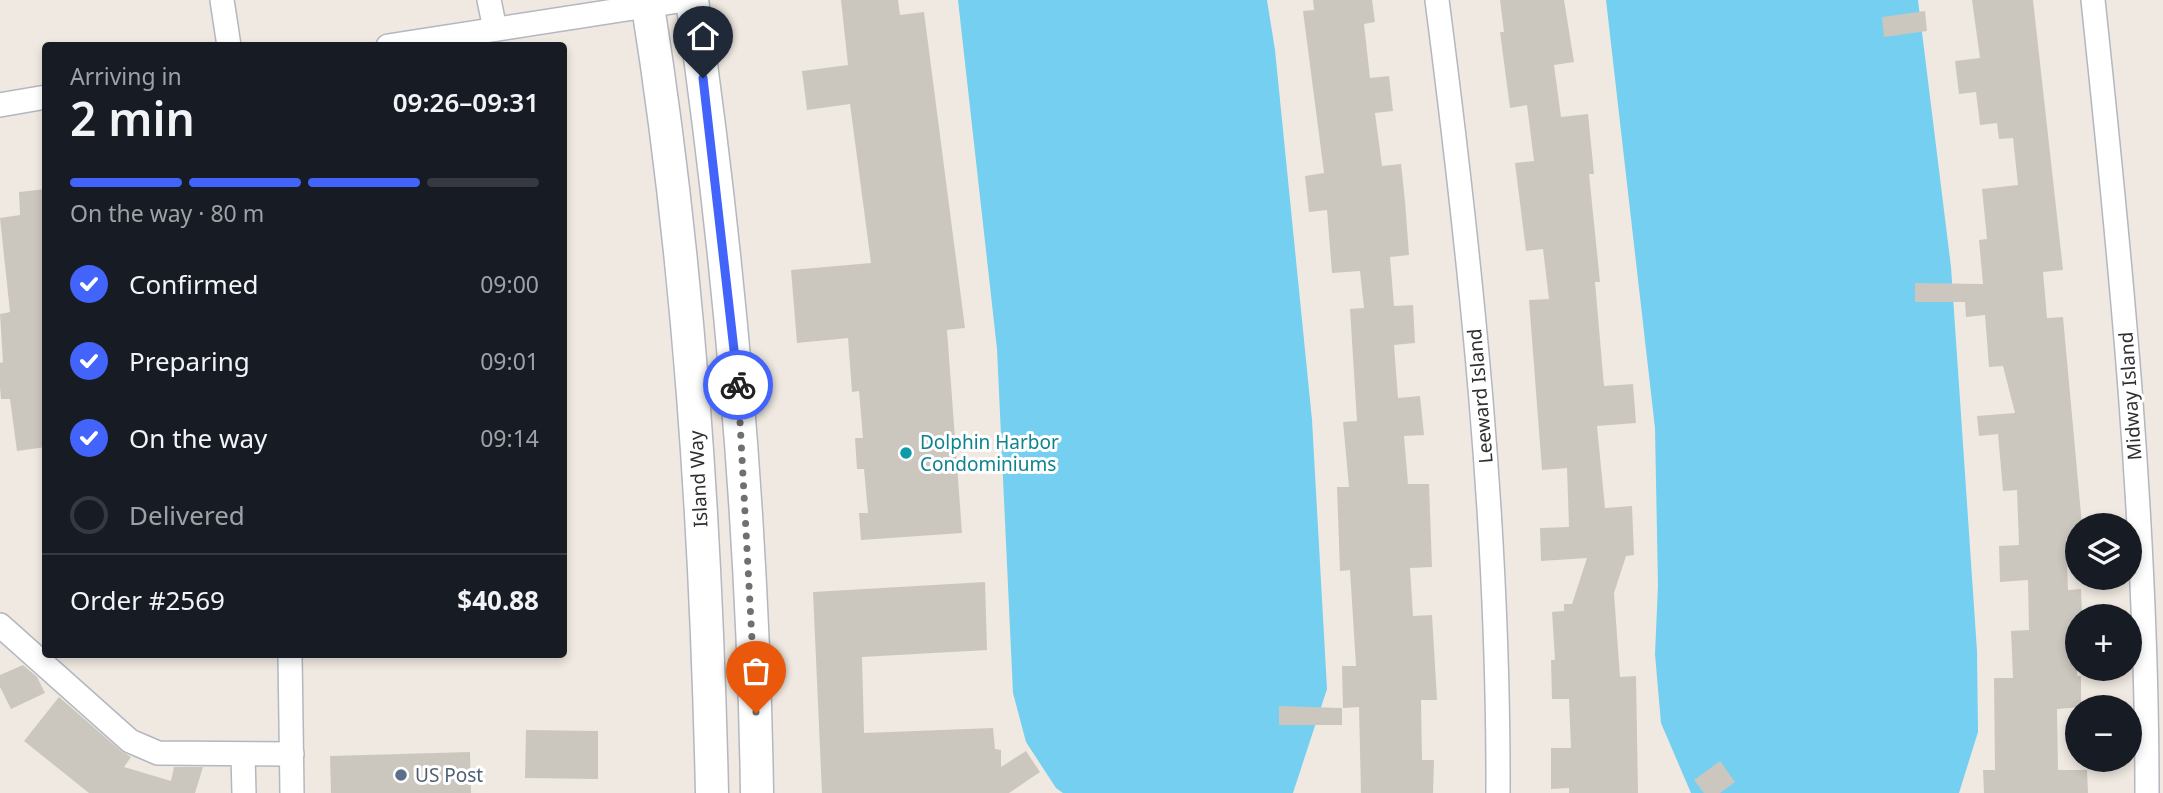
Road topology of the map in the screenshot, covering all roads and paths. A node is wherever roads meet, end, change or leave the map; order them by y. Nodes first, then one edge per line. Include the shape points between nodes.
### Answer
1 (222, 0) edge
2 (489, 0) edge
3 (685, 0) edge
4 (692, 0) edge
5 (1437, 0) edge
6 (2093, 0) edge
7 (647, 3) edge
8 (495, 29) junction
9 (228, 42) edge
10 (413, 42) edge
11 (42, 98) edge
12 (0, 105) edge
13 (0, 625) edge
14 (290, 658) edge
15 (292, 754) junction
16 (243, 755) junction
17 (244, 793) edge
18 (292, 793) edge
19 (712, 793) edge
20 (757, 793) edge
21 (1498, 793) edge
22 (2147, 793) edge

1 - 9 street
2 - 8 street
3 - 7 street
4 - 20 street via 732,317 754,649
5 - 21 street, Leeward Island via 1464,209 1487,479
6 - 22 street, Midway Island via 2117,225 2137,491
7 - 8 street
7 - 19 street, Island Way via 686,315 696,436
8 - 10 street
11 - 12 street
13 - 16 street via 130,741 158,753
14 - 15 street
15 - 16 street
15 - 18 street
16 - 17 street

